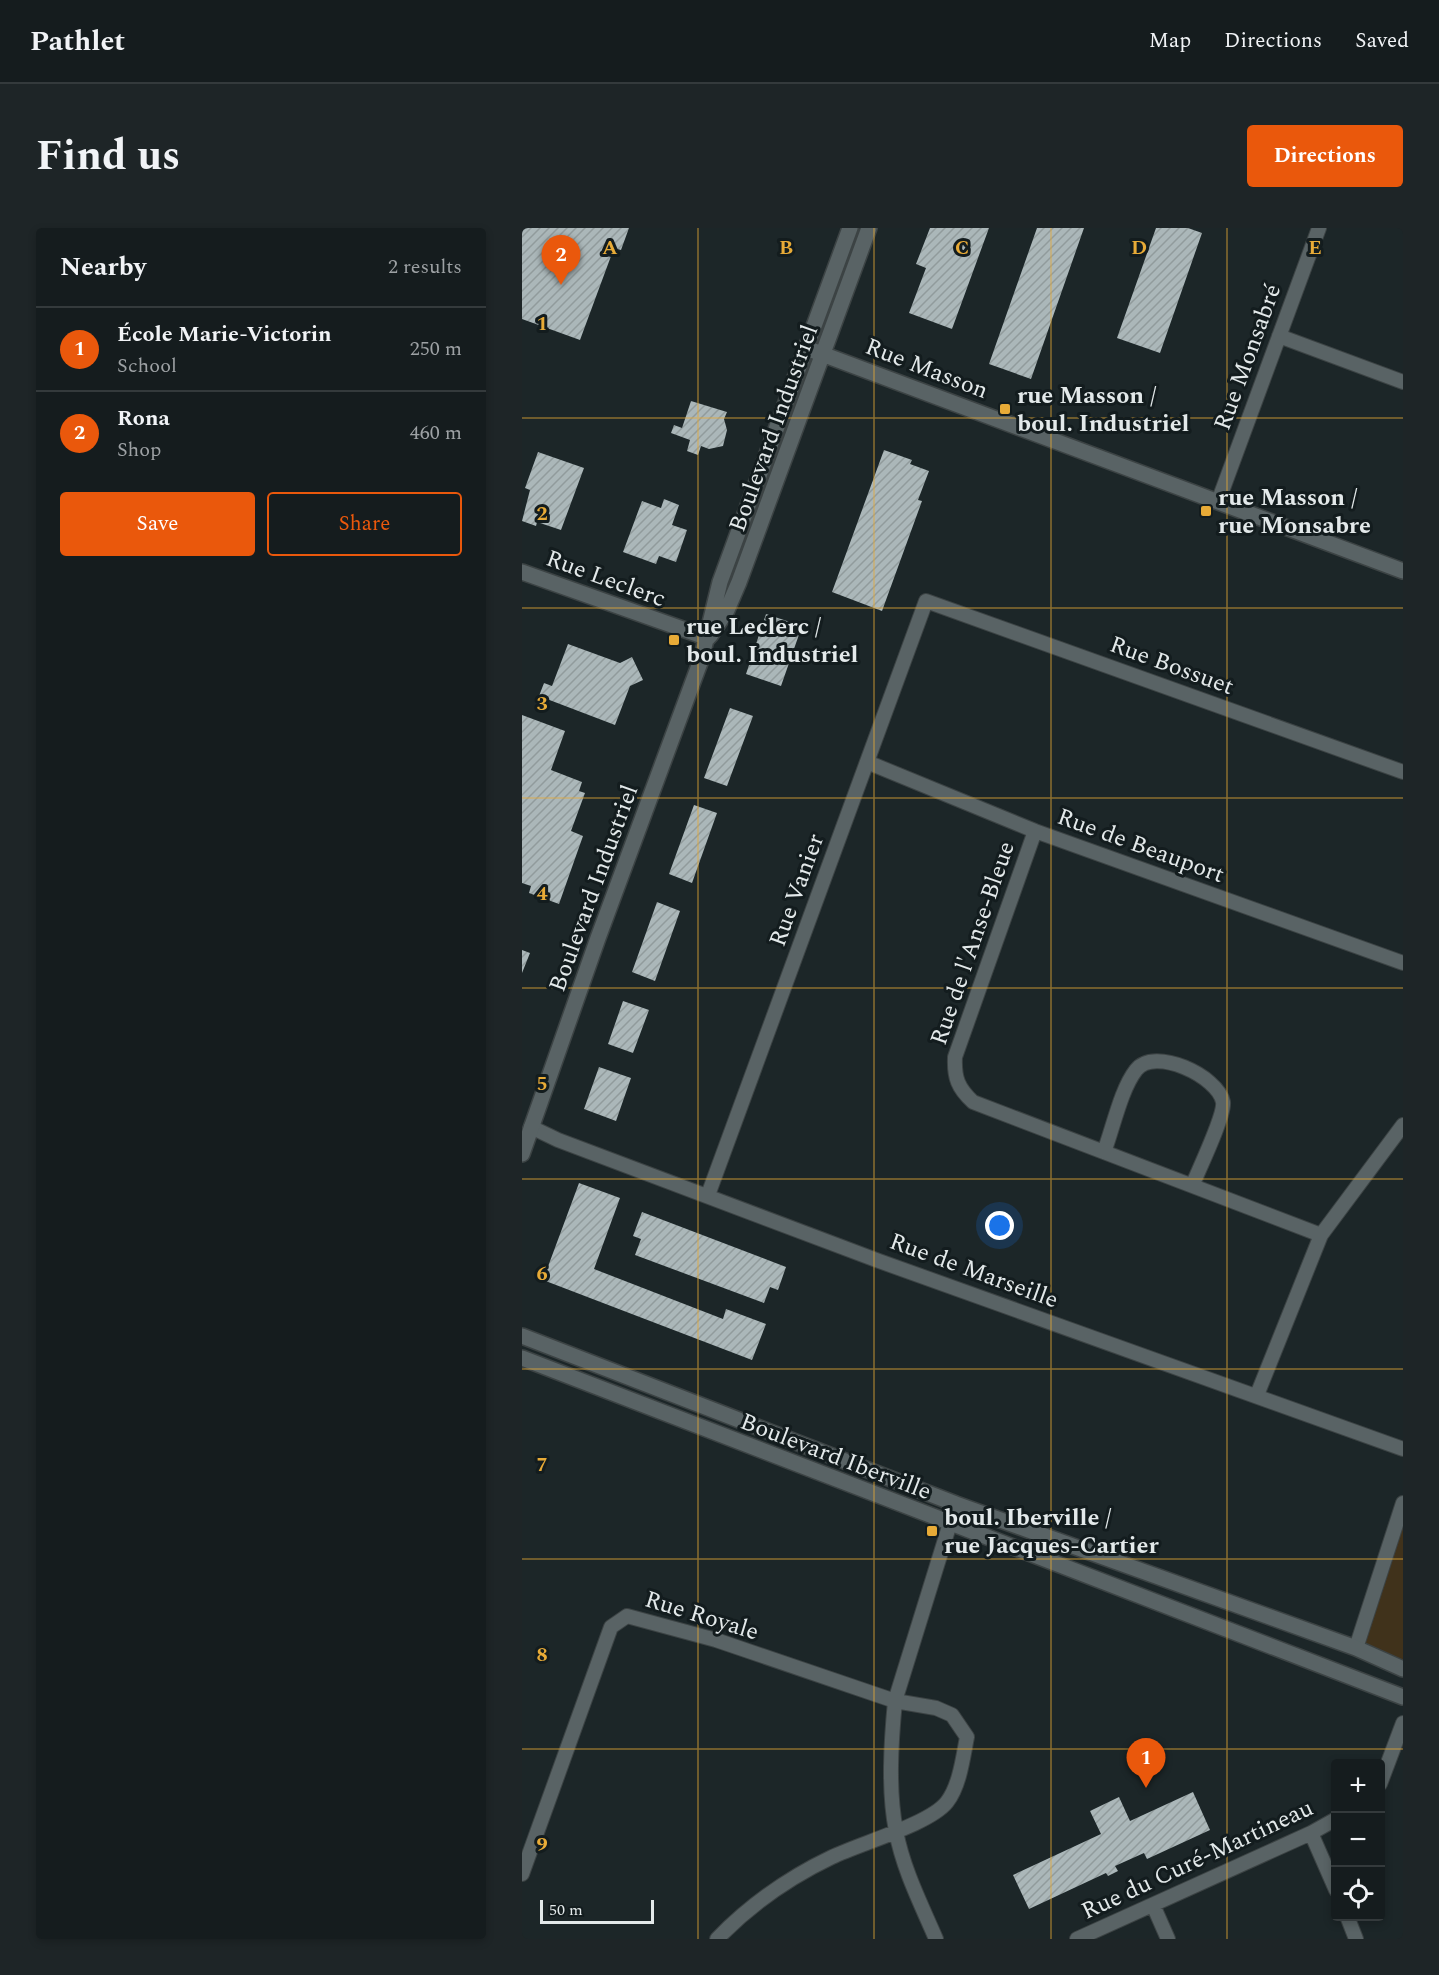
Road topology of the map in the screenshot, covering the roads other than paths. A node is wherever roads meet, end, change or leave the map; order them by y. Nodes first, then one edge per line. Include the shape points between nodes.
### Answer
1 (850, 228) edge
2 (869, 228) edge
3 (1319, 228) edge
4 (1279, 336) junction
5 (806, 348) junction
6 (825, 354) junction
7 (1403, 382) edge
8 (1218, 502) junction
9 (1403, 571) edge
10 (522, 572) edge
11 (926, 601) joint
12 (708, 638) junction
13 (867, 762) junction
14 (1403, 772) edge
15 (1035, 831) junction
16 (1403, 963) edge
17 (1403, 1125) edge
18 (531, 1127) junction
19 (1104, 1152) junction
20 (522, 1154) edge
21 (1193, 1184) junction
22 (708, 1195) junction
23 (1321, 1234) junction
24 (522, 1336) edge
25 (522, 1358) edge
26 (1257, 1395) junction
27 (1403, 1449) edge
28 (1403, 1503) edge
29 (956, 1504) junction
30 (949, 1523) junction
31 (1356, 1648) junction
32 (1403, 1669) edge
33 (1403, 1697) edge
34 (895, 1701) junction
35 (1403, 1723) edge
36 (1385, 1771) edge
37 (1331, 1821) edge
38 (895, 1830) junction
39 (1311, 1833) junction
40 (522, 1874) edge
41 (1331, 1880) edge
42 (1153, 1905) junction
43 (1349, 1921) edge
44 (717, 1939) edge
45 (936, 1939) edge
46 (1077, 1939) edge
47 (1168, 1939) edge
48 (1356, 1939) edge

1 - 5 street, Boulevard Industriel
2 - 6 street, Boulevard Industriel
3 - 4 street, Rue Monsabré
4 - 7 street
4 - 8 street, Rue Monsabré
5 - 6 street, Rue Masson
5 - 12 street, Boulevard Industriel via 720,582
6 - 8 street, Rue Masson
6 - 12 street, Boulevard Industriel via 740,582
8 - 9 street, Rue Masson
10 - 12 street, Rue Leclerc
11 - 13 street, Rue Vanier
11 - 14 street, Rue Bossuet
12 - 18 street, Boulevard Industriel
13 - 15 street, Rue de Beauport
13 - 22 street, Rue Vanier
15 - 16 street, Rue de Beauport
15 - 19 street, Rue de l'Anse-Bleue via 955,1057 954,1076 973,1102
17 - 23 street
18 - 20 street, Boulevard Industriel
18 - 22 street, Rue de Marseille
19 - 21 street, Rue de l'Anse-Bleue
19 - 21 street via 1136,1068 1166,1061 1202,1075 1219,1089 1223,1104
21 - 23 street, Rue de l'Anse-Bleue
22 - 26 street, Rue de Marseille via 879,1261
23 - 26 street
24 - 29 street, Boulevard Iberville
25 - 30 street, Boulevard Iberville
26 - 27 street, Rue de Marseille
28 - 31 street
29 - 30 street
29 - 31 street, Boulevard Iberville
30 - 33 street, Boulevard Iberville
30 - 34 street
31 - 32 street, Boulevard Iberville
34 - 38 street
34 - 38 street via 936,1707 952,1715 967,1737 948,1801 933,1816
34 - 40 street, Rue Royale via 716,1640 627,1616 611,1627
35 - 36 street
37 - 39 street, Rue du Curé-Martineau
38 - 44 street via 831,1857 794,1878 742,1913
38 - 45 street via 909,1877
39 - 41 street
39 - 42 street, Rue du Curé-Martineau
42 - 46 street, Rue du Curé-Martineau
42 - 47 street
43 - 48 street

